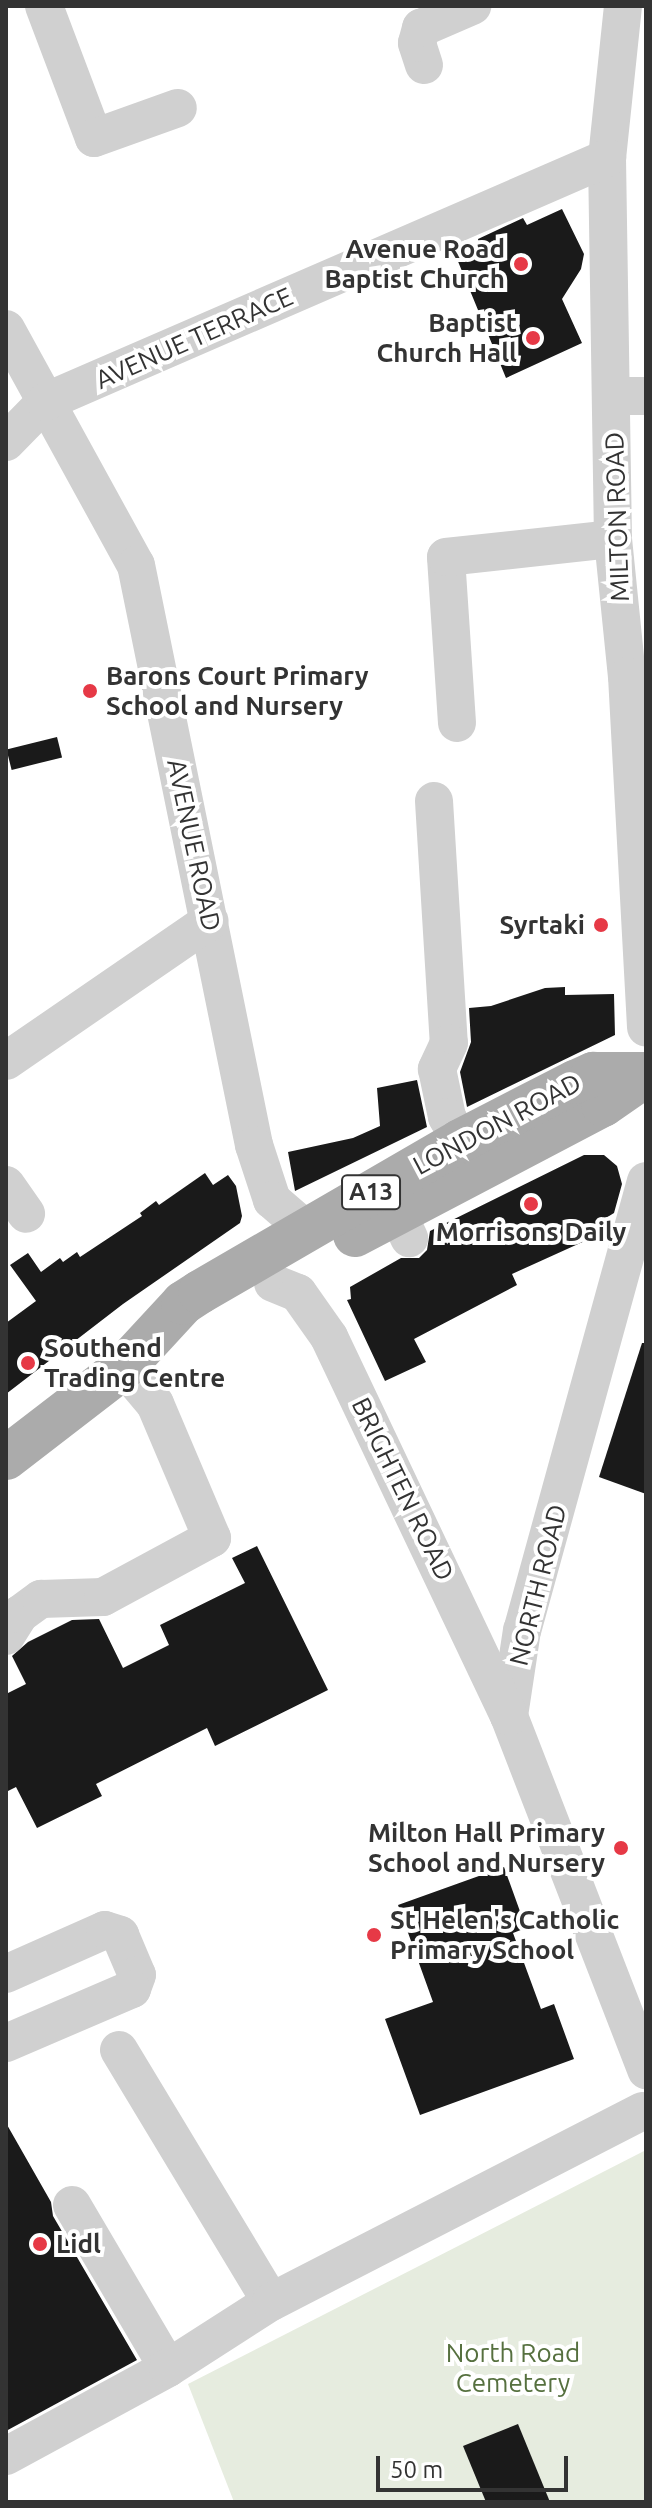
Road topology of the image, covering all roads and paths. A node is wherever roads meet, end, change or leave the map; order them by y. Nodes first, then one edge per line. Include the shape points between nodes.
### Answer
1 (44, 6) edge
2 (472, 6) edge
3 (623, 6) edge
4 (424, 65) dead end
5 (178, 108) dead end
6 (607, 158) junction
7 (6, 329) edge
8 (629, 396) edge
9 (45, 402) junction
10 (6, 442) edge
11 (613, 539) junction
12 (636, 676) edge
13 (457, 723) dead end
14 (434, 801) dead end
15 (210, 921) junction
16 (646, 1027) edge
17 (6, 1061) edge
18 (646, 1074) edge
19 (468, 1156) junction
20 (643, 1206) edge
21 (311, 1226) junction
22 (273, 1283) junction
23 (124, 1367) junction
24 (6, 1458) edge
25 (6, 1636) edge
26 (509, 1716) junction
27 (6, 1974) edge
28 (6, 2043) edge
29 (119, 2050) dead end
30 (646, 2070) edge
31 (643, 2111) dead end
32 (72, 2205) dead end
33 (271, 2302) junction
34 (168, 2368) junction
35 (6, 2456) edge

1 - 5 street via 94,138
2 - 4 street via 421,28 417,43
3 - 6 street, MILTON ROAD
6 - 8 street, MILTON ROAD
6 - 9 street, AVENUE TERRACE
7 - 9 street, AVENUE ROAD
8 - 11 street, MILTON ROAD
9 - 10 street
9 - 15 street, AVENUE ROAD via 136,565
11 - 12 street, MILTON ROAD
11 - 13 street via 446,557
12 - 16 street, MILTON ROAD
14 - 19 street via 449,1043 437,1069 447,1117
15 - 17 street
15 - 21 street, AVENUE ROAD via 254,1145 272,1200 297,1222
18 - 19 main road, LONDON ROAD / A13 via 593,1074
19 - 21 main road, LONDON ROAD / A13
19 - 22 main road, LONDON ROAD / A13 via 403,1225
20 - 26 street, NORTH ROAD via 522,1630
21 - 23 main road, LONDON ROAD / A13 via 183,1303
22 - 23 main road, LONDON ROAD / A13
22 - 26 street, BRIGHTEN ROAD via 298,1293 329,1337
23 - 24 main road, LONDON ROAD / A13
23 - 25 street via 155,1404 212,1538 103,1597 41,1599 20,1614
26 - 30 street, NORTH ROAD
27 - 28 street via 105,1930 120,1935 137,1975 132,1989
29 - 33 street
31 - 33 street
32 - 34 street
33 - 34 street
34 - 35 street

